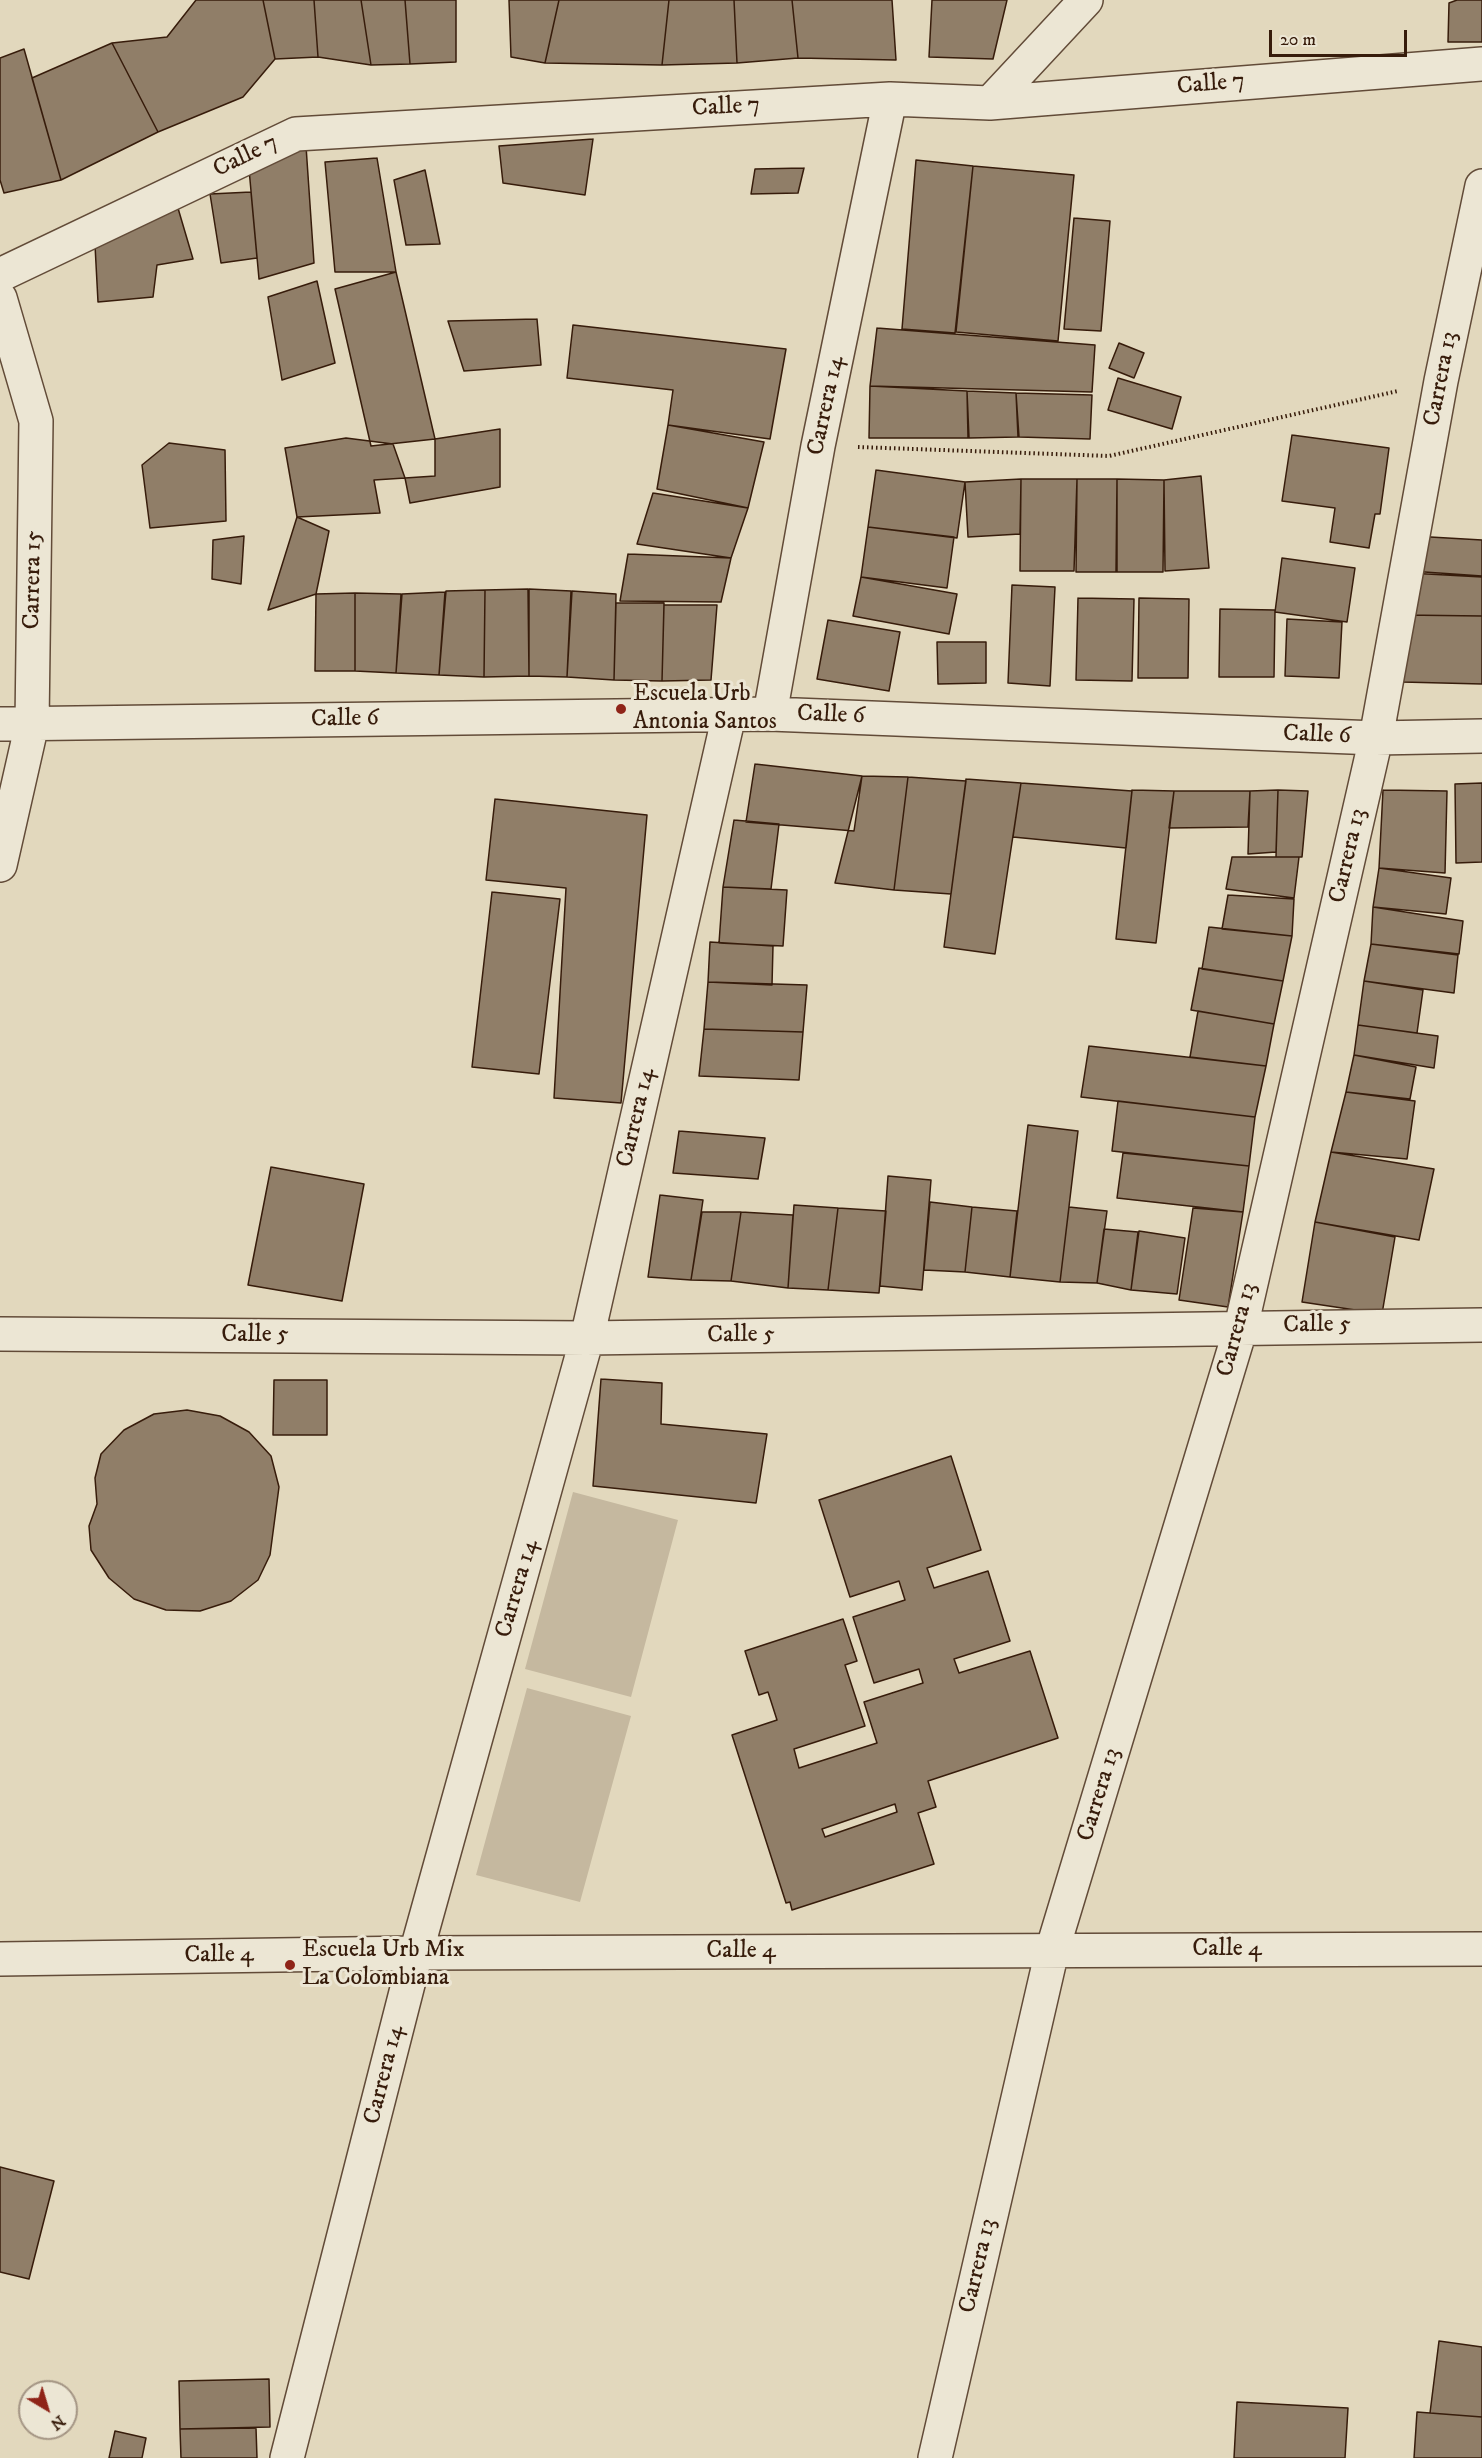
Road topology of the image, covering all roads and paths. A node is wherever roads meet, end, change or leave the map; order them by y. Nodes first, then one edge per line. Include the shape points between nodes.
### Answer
1 (1086, 0) edge
2 (1482, 64) edge
3 (890, 99) junction
4 (990, 103) junction
5 (1482, 186) edge
6 (0, 275) edge
7 (0, 298) edge
8 (1441, 381) junction
9 (818, 446) junction
10 (770, 714) junction
11 (729, 715) junction
12 (0, 724) edge
13 (32, 724) junction
14 (1482, 736) edge
15 (1376, 738) junction
16 (0, 865) edge
17 (1482, 1324) edge
18 (1241, 1327) junction
19 (0, 1334) edge
20 (587, 1338) junction
21 (1482, 1949) edge
22 (1053, 1951) junction
23 (416, 1953) junction
24 (0, 1959) edge
25 (288, 2458) edge
26 (935, 2458) edge

1 - 4 street
2 - 4 street, Calle 7
3 - 4 street, Calle 7
3 - 6 street, Calle 7 via 296,134
3 - 9 street, Carrera 14
5 - 8 street, Carrera 13
7 - 13 street, Carrera 15 via 36,421
8 - 9 path via 1109,456
8 - 15 street, Carrera 13
9 - 10 street, Carrera 14
10 - 11 street, Calle 6
10 - 15 street, Calle 6
11 - 13 street, Calle 6
11 - 20 street, Carrera 14
12 - 13 street, Calle 6
13 - 16 street, Carrera 15
14 - 15 street, Calle 6
15 - 18 street, Carrera 13
17 - 18 street, Calle 5
18 - 20 street, Calle 5
18 - 22 street, Carrera 13
19 - 20 street, Calle 5
20 - 23 street, Carrera 14
21 - 22 street, Calle 4
22 - 23 street, Calle 4
22 - 26 street, Carrera 13
23 - 24 street, Calle 4
23 - 25 street, Carrera 14

